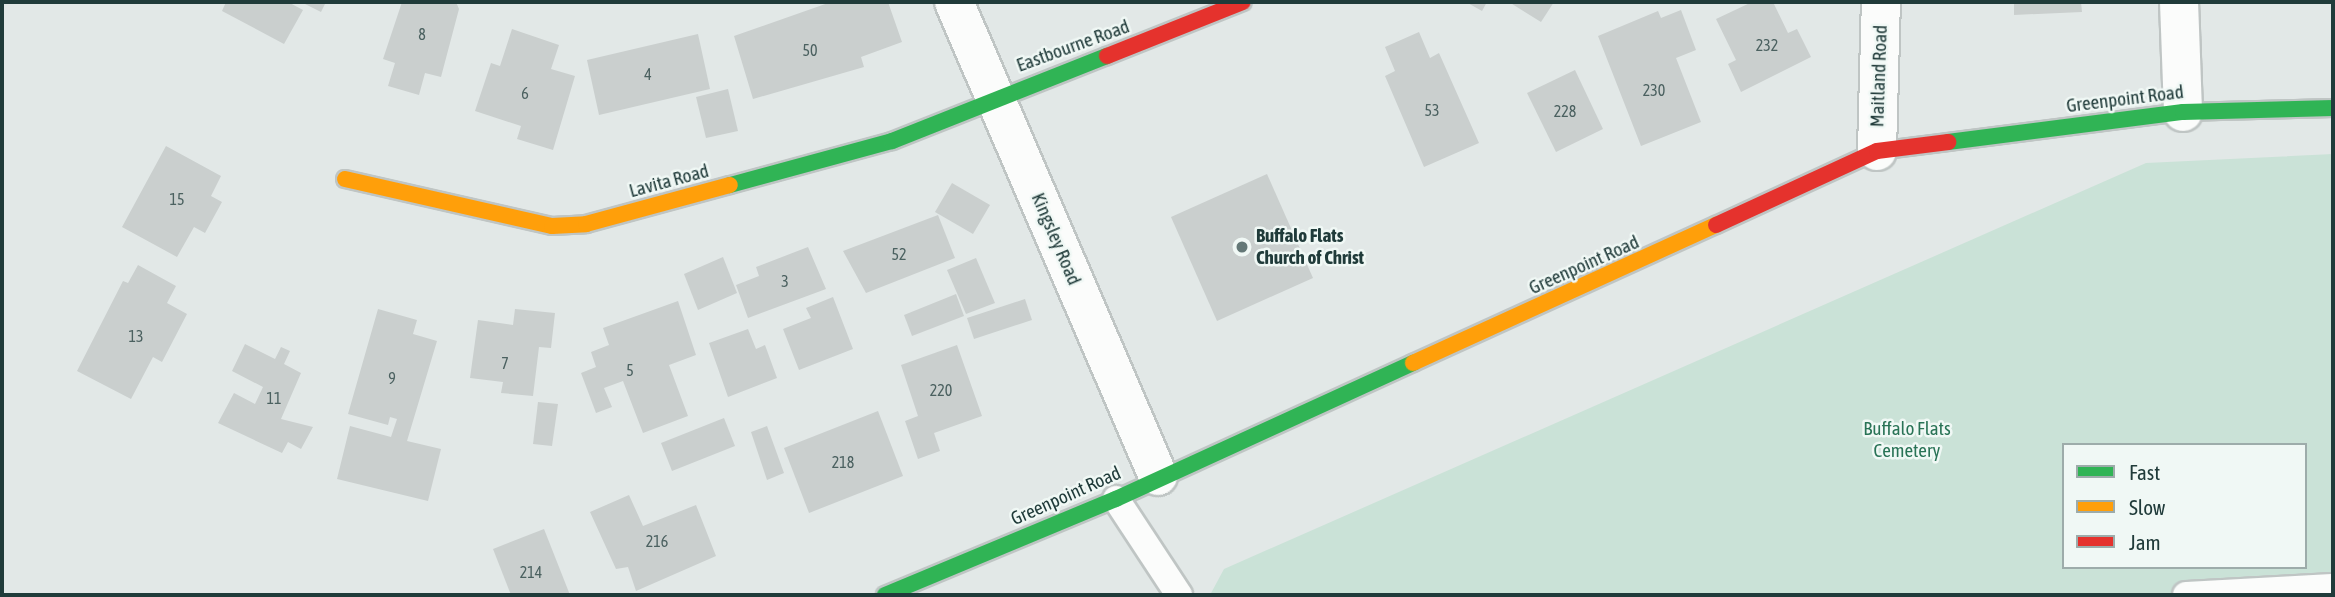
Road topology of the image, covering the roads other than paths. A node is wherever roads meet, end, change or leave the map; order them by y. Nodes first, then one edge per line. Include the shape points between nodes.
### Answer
1 (954, 2) edge
2 (1243, 2) edge
3 (1881, 2) edge
4 (2179, 2) edge
5 (995, 97) junction
6 (2333, 108) edge
7 (2183, 112) junction
8 (1877, 150) junction
9 (345, 179) dead end
10 (1158, 476) junction
11 (1116, 499) junction
12 (2333, 587) edge
13 (885, 595) edge
14 (1179, 595) edge
15 (2186, 595) edge

1 - 5 street, Kingsley Road
2 - 5 street, Eastbourne Road
3 - 8 street, Maitland Road
4 - 7 street
5 - 9 street, Lavita Road via 892,141 586,224 552,226
5 - 10 street, Kingsley Road
6 - 7 street, Greenpoint Road
7 - 8 street, Greenpoint Road
8 - 10 street, Greenpoint Road
10 - 11 street, Greenpoint Road
11 - 13 street, Greenpoint Road
11 - 14 lane
12 - 15 lane

